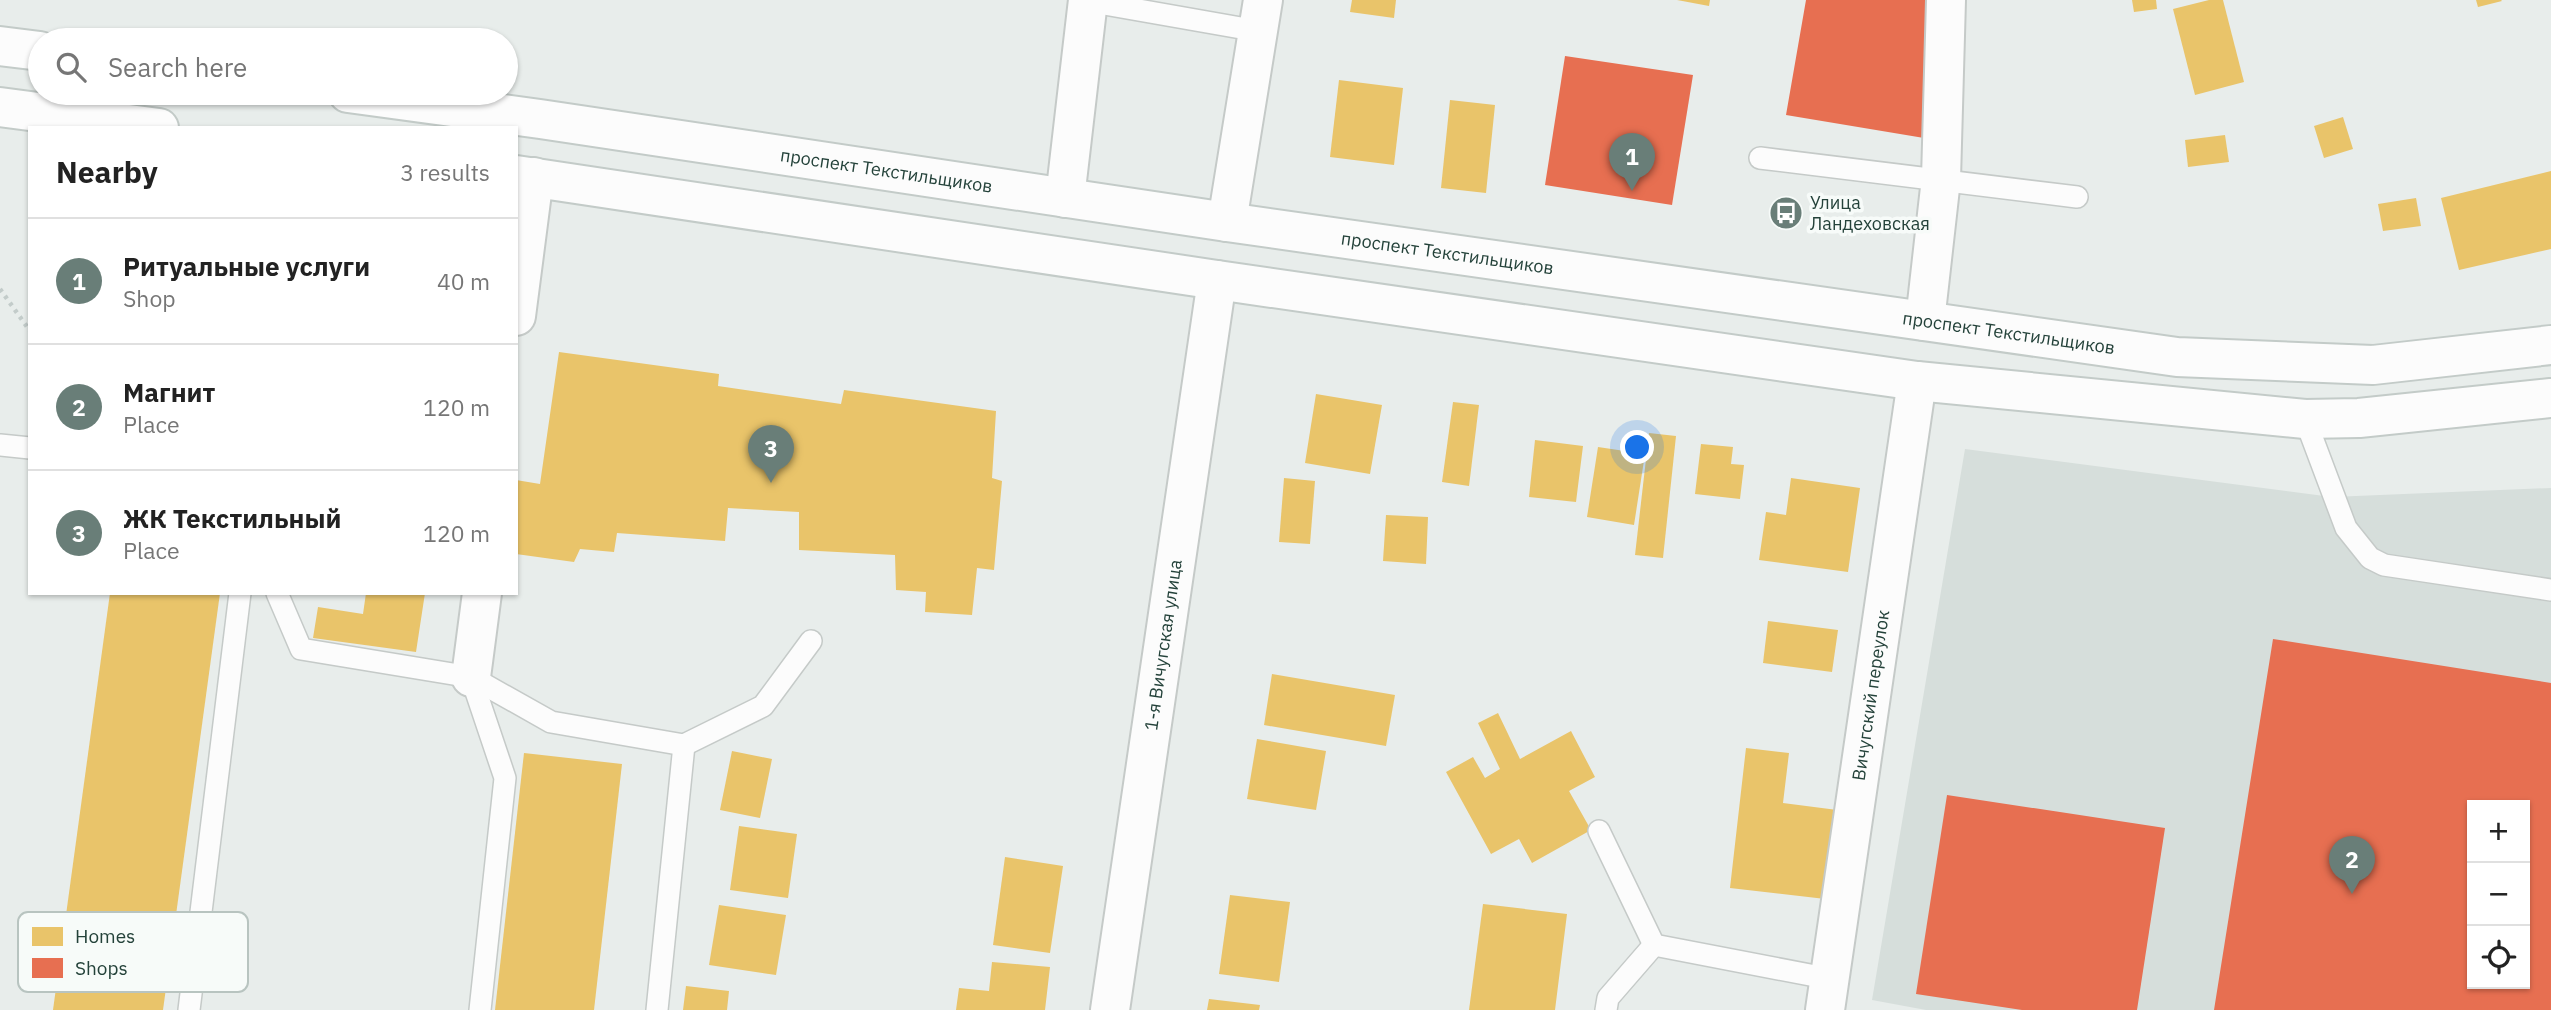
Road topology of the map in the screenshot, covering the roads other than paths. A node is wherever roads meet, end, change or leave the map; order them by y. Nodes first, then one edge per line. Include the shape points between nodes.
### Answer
1 (1946, 0) edge
2 (1087, 1) edge
3 (1261, 15) edge
4 (0, 46) edge
5 (28, 50) edge
6 (437, 105) edge
7 (0, 107) edge
8 (144, 126) edge
9 (1760, 158) dead end
10 (525, 176) edge
11 (1941, 179) junction
12 (2077, 197) dead end
13 (1065, 198) junction
14 (1227, 222) junction
15 (1217, 280) junction
16 (518, 285) edge
17 (1925, 321) junction
18 (2551, 345) edge
19 (1917, 381) junction
20 (2551, 398) edge
21 (2305, 419) junction
22 (0, 445) edge
23 (28, 448) edge
24 (2551, 590) edge
25 (240, 595) edge
26 (278, 595) edge
27 (482, 595) edge
28 (811, 641) dead end
29 (471, 677) junction
30 (684, 746) junction
31 (1599, 831) dead end
32 (201, 912) edge
33 (1654, 945) junction
34 (191, 992) edge
35 (1828, 995) edge
36 (189, 1010) edge
37 (480, 1010) edge
38 (657, 1010) edge
39 (1110, 1010) edge
40 (1606, 1010) edge

1 - 11 main road
2 - 3 lane
2 - 13 main road
3 - 14 main road
4 - 5 main road
6 - 13 main road, проспект Текстильщиков
7 - 8 main road
9 - 11 lane
10 - 15 main road
10 - 16 main road
11 - 12 lane
11 - 17 main road
13 - 14 main road, проспект Текстильщиков
14 - 15 main road, 1-я Вичугская улица
14 - 17 main road, проспект Текстильщиков
15 - 19 main road
15 - 39 main road, 1-я Вичугская улица
17 - 18 main road, проспект Текстильщиков via 2177,357 2345,364 2398,363
19 - 21 main road
19 - 35 main road, Вичугский переулок
20 - 21 main road via 2359,418
21 - 24 lane via 2346,528 2370,558 2384,565
22 - 23 lane
25 - 32 lane
26 - 29 lane via 301,649
27 - 29 main road
28 - 30 lane via 763,706
29 - 30 lane via 551,722
29 - 37 lane via 505,778
30 - 38 lane
31 - 33 lane
33 - 35 lane
33 - 40 lane via 1608,998
34 - 36 lane

